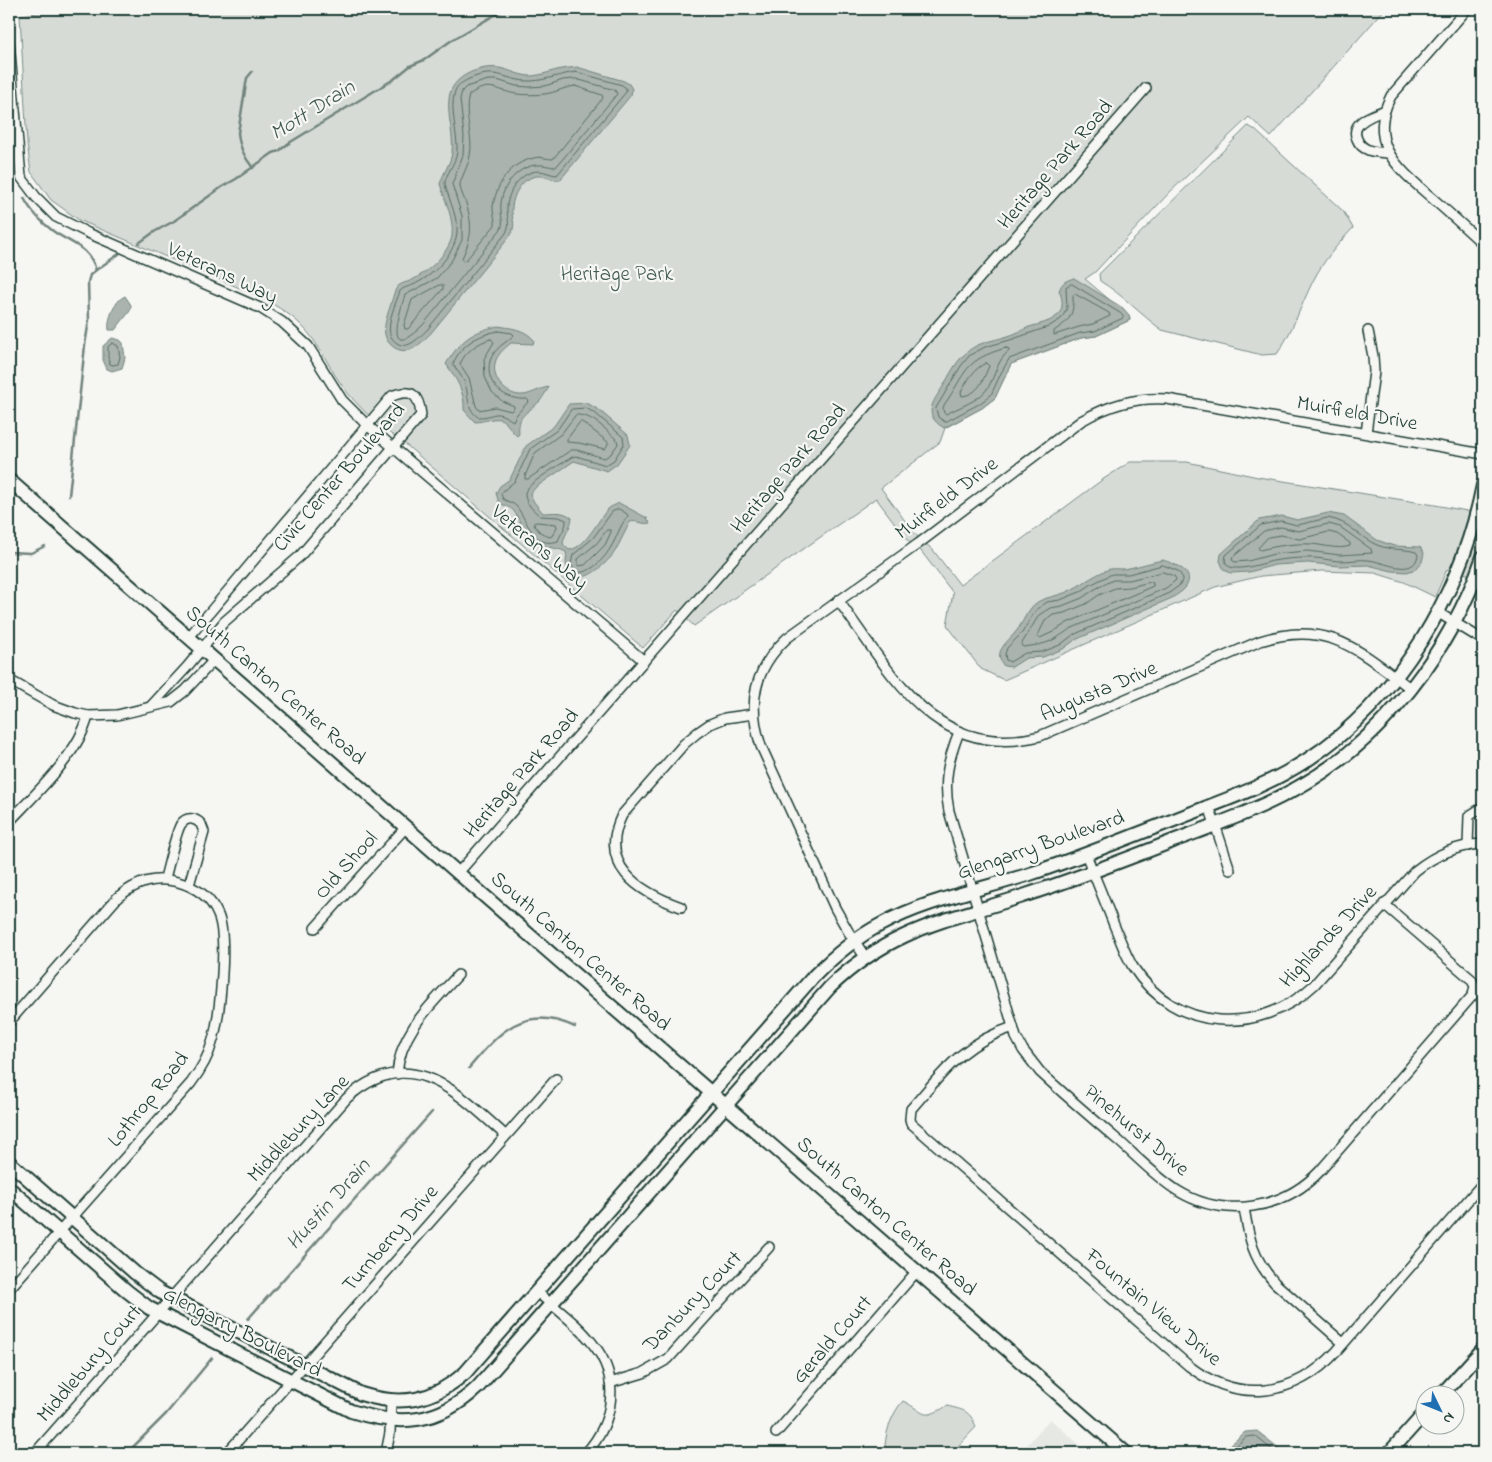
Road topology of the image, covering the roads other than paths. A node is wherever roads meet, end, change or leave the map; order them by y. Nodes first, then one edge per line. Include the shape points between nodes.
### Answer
1 (1467, 9) edge
2 (9, 42) edge
3 (1146, 88) dead end
4 (1385, 110) junction
5 (1388, 152) junction
6 (1483, 244) edge
7 (1368, 332) dead end
8 (367, 425) junction
9 (1366, 433) junction
10 (393, 447) junction
11 (1483, 454) edge
12 (9, 480) edge
13 (1483, 485) edge
14 (1483, 557) edge
15 (838, 600) junction
16 (1437, 612) junction
17 (1454, 622) junction
18 (189, 637) junction
19 (1483, 640) edge
20 (202, 649) junction
21 (214, 660) junction
22 (644, 661) junction
23 (1395, 677) junction
24 (9, 680) edge
25 (1410, 688) junction
26 (151, 706) junction
27 (754, 714) junction
28 (88, 716) junction
29 (959, 732) junction
30 (1308, 760) junction
31 (1317, 776) junction
32 (1210, 806) junction
33 (1483, 810) edge
34 (9, 822) edge
35 (1216, 824) junction
36 (406, 828) junction
37 (1483, 844) edge
38 (1468, 846) junction
39 (1086, 854) junction
40 (1230, 870) dead end
41 (1093, 872) junction
42 (458, 873) junction
43 (166, 878) junction
44 (189, 885) junction
45 (972, 892) junction
46 (1384, 904) junction
47 (681, 908) dead end
48 (978, 910) junction
49 (315, 928) dead end
50 (855, 941) junction
51 (866, 957) junction
52 (458, 975) dead end
53 (800, 991) junction
54 (815, 1004) junction
55 (9, 1022) edge
56 (1013, 1027) junction
57 (397, 1074) junction
58 (556, 1079) dead end
59 (712, 1092) junction
60 (726, 1105) junction
61 (505, 1135) junction
62 (9, 1162) edge
63 (650, 1162) junction
64 (664, 1174) junction
65 (1483, 1183) edge
66 (9, 1188) edge
67 (1244, 1208) junction
68 (72, 1218) junction
69 (60, 1232) junction
70 (769, 1247) dead end
71 (568, 1255) junction
72 (582, 1268) junction
73 (916, 1271) junction
74 (9, 1289) edge
75 (536, 1291) junction
76 (171, 1298) junction
77 (551, 1304) junction
78 (158, 1312) junction
79 (1343, 1343) junction
80 (1483, 1349) edge
81 (304, 1365) junction
82 (470, 1367) junction
83 (291, 1380) junction
84 (484, 1380) junction
85 (610, 1383) junction
86 (1451, 1384) edge
87 (391, 1401) junction
88 (390, 1421) junction
89 (1414, 1425) edge
90 (776, 1432) dead end
91 (35, 1453) edge
92 (228, 1453) edge
93 (386, 1453) edge
94 (586, 1453) edge
95 (1126, 1453) edge
96 (1389, 1453) edge

1 - 4 street via 1397,87
2 - 8 street, Veterans Way via 21,177 36,197 56,217 260,308 282,322 308,346 342,400
3 - 22 street, Heritage Park Road
4 - 5 street via 1383,130
4 - 5 street via 1365,119 1357,127 1355,135 1364,148
5 - 6 street via 1401,171
7 - 9 street via 1374,372
8 - 10 street, Veterans Way
8 - 10 street, Civic Center Boulevard via 392,396 403,392 412,394 420,403 422,415
8 - 18 street, Civic Center Boulevard
9 - 11 street, Muirfield Drive
9 - 15 street, Muirfield Drive via 1167,399 1140,399 1114,404 1081,421
10 - 20 street, Civic Center Boulevard via 300,556 224,622
10 - 22 street, Veterans Way
12 - 18 street, South Canton Center Road
13 - 16 street, Glengarry Boulevard via 1474,527
14 - 17 street, Glengarry Boulevard
15 - 27 street, Muirfield Drive via 787,638 772,654 757,682
15 - 29 street, Augusta Drive via 912,700 935,719
16 - 17 street
16 - 23 street, Glengarry Boulevard
17 - 19 street
17 - 25 street, Glengarry Boulevard
18 - 20 street, South Canton Center Road
20 - 21 street, South Canton Center Road
20 - 26 street, Civic Center Boulevard
21 - 26 street via 186,691 171,702
21 - 36 street, South Canton Center Road
22 - 42 street, Heritage Park Road
23 - 25 street, Augusta Drive
23 - 29 street, Augusta Drive via 1340,641 1314,634 1287,635 1260,642 1040,736 998,740
23 - 30 street, Glengarry Boulevard via 1354,722
24 - 28 street via 53,705
25 - 31 street, Glengarry Boulevard via 1367,736
26 - 28 street via 117,715
27 - 47 street via 725,718 697,733 622,815 617,825 615,850 624,873 642,890
27 - 50 street, Muirfield Drive via 761,746 835,908
28 - 34 street via 70,754
29 - 45 street, Pinehurst Drive via 948,764 946,794
30 - 31 street
30 - 32 street, Glengarry Boulevard via 1268,782
31 - 35 street, Glengarry Boulevard via 1274,801
32 - 35 street
32 - 39 street, Glengarry Boulevard
33 - 38 street via 1469,816
35 - 40 street
35 - 41 street, Glengarry Boulevard
36 - 42 street, South Canton Center Road
36 - 49 street, Old Shool
37 - 38 street, Highlands Drive
38 - 46 street, Highlands Drive via 1424,864
39 - 41 street, Highlands Drive
39 - 45 street, Glengarry Boulevard
41 - 46 street, Highlands Drive via 1126,954 1143,980 1178,1008 1219,1020 1260,1017 1295,1001 1314,985
41 - 48 street, Glengarry Boulevard
42 - 59 street, South Canton Center Road
43 - 44 street
43 - 44 street via 180,826 186,820 194,819 204,832
43 - 55 street via 140,882 118,897
44 - 68 street, Lothrop Road via 207,898 222,929 216,1030 212,1044 190,1083
45 - 48 street, Pinehurst Drive
45 - 50 street, Glengarry Boulevard via 880,924
46 - 67 street, Pinehurst Drive via 1471,979 1475,986 1473,995 1314,1178 1280,1199
48 - 51 street, Glengarry Boulevard via 917,929
48 - 56 street, Pinehurst Drive
50 - 51 street, Muirfield Drive
50 - 53 street, Glengarry Boulevard via 828,962
51 - 54 street, Glengarry Boulevard via 841,976
52 - 57 street via 414,1024 400,1053
53 - 54 street
53 - 59 street, Glengarry Boulevard
54 - 60 street, Glengarry Boulevard
56 - 67 street, Pinehurst Drive via 1023,1050 1040,1072 1168,1184 1186,1196 1206,1203
56 - 79 street, Fountain View Drive via 982,1040 955,1060 912,1109 910,1119 914,1126 1188,1366 1211,1380 1246,1390 1282,1388 1314,1372
57 - 61 street, Middlebury Lane via 426,1076 450,1088
57 - 76 street, Middlebury Lane via 368,1082 347,1098
58 - 61 street, Turnberry Drive
59 - 60 street, South Canton Center Road
59 - 63 street, Glengarry Boulevard
60 - 64 street, Glengarry Boulevard
60 - 73 street, South Canton Center Road
61 - 81 street, Turnberry Drive
62 - 68 street, Glengarry Boulevard
63 - 64 street
63 - 71 street, Glengarry Boulevard
64 - 72 street, Glengarry Boulevard
65 - 79 street, Fountain View Drive
66 - 69 street, Glengarry Boulevard
67 - 79 street via 1251,1245 1265,1272
68 - 69 street, Lothrop Road
68 - 76 street, Glengarry Boulevard via 135,1273
69 - 74 street, Lothrop Road
69 - 78 street, Glengarry Boulevard via 127,1292
70 - 85 street, Danbury Court via 668,1359 643,1373
71 - 72 street
71 - 75 street, Glengarry Boulevard
72 - 77 street, Glengarry Boulevard
73 - 90 street, Gerald Court
73 - 95 street, South Canton Center Road
75 - 77 street
75 - 82 street, Glengarry Boulevard
76 - 78 street, Middlebury Court
76 - 81 street, Glengarry Boulevard
77 - 84 street, Glengarry Boulevard
77 - 85 street via 595,1345
78 - 83 street, Glengarry Boulevard
78 - 91 street, Middlebury Court
80 - 86 street
81 - 83 street, Turnberry Drive
81 - 87 street, Glengarry Boulevard via 361,1394
82 - 84 street
82 - 87 street, Glengarry Boulevard via 439,1392 424,1398
83 - 88 street, Glengarry Boulevard via 352,1411
83 - 92 street, Turnberry Drive
84 - 88 street, Glengarry Boulevard via 444,1411 418,1419
85 - 94 street via 606,1422
87 - 88 street
88 - 93 street
89 - 96 street

